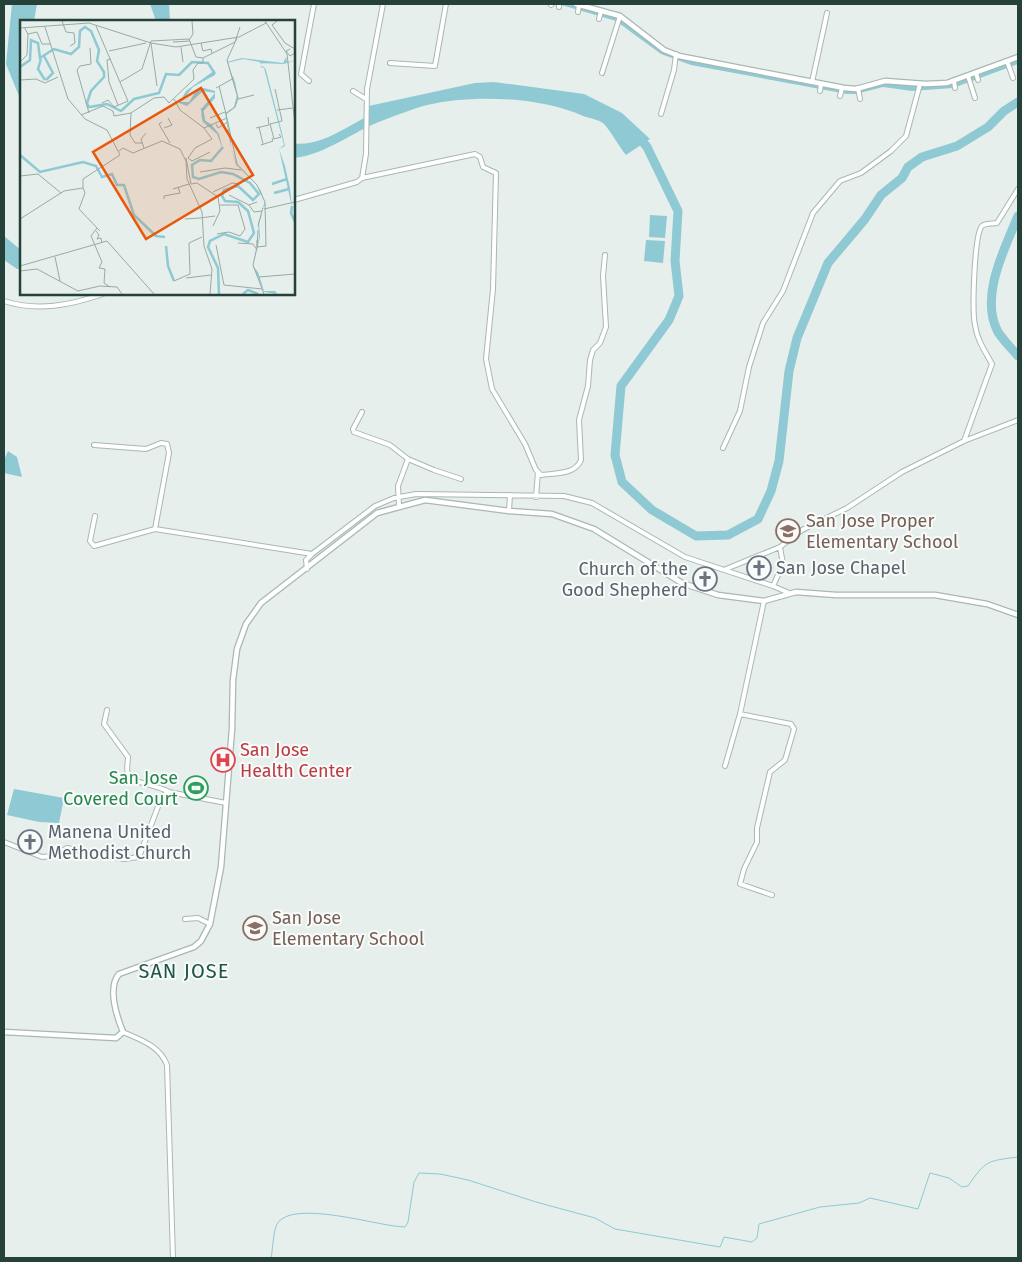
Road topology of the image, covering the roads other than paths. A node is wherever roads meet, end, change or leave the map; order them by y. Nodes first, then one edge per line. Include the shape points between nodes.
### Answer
1 (314, 4) edge
2 (383, 4) edge
3 (446, 4) edge
4 (578, 5) edge
5 (578, 12) dead end
6 (601, 12) junction
7 (827, 13) dead end
8 (599, 19) dead end
9 (619, 19) junction
10 (676, 57) junction
11 (1018, 57) edge
12 (390, 63) dead end
13 (1008, 64) junction
14 (602, 73) dead end
15 (976, 74) junction
16 (968, 77) junction
17 (1013, 78) dead end
18 (978, 80) dead end
19 (309, 81) dead end
20 (812, 82) junction
21 (954, 82) junction
22 (821, 84) junction
23 (864, 87) junction
24 (920, 87) junction
25 (956, 88) dead end
26 (842, 89) junction
27 (858, 89) junction
28 (820, 91) dead end
29 (353, 92) dead end
30 (866, 93) dead end
31 (840, 96) dead end
32 (860, 97) dead end
33 (976, 98) dead end
34 (366, 99) junction
35 (661, 114) dead end
36 (362, 178) junction
37 (1018, 188) edge
38 (295, 200) edge
39 (605, 255) dead end
40 (100, 295) edge
41 (4, 301) edge
42 (362, 412) dead end
43 (1018, 420) edge
44 (964, 441) junction
45 (94, 445) dead end
46 (724, 448) dead end
47 (408, 459) junction
48 (538, 472) junction
49 (461, 479) dead end
50 (510, 495) junction
51 (398, 497) junction
52 (536, 497) junction
53 (399, 506) junction
54 (509, 511) junction
55 (94, 516) dead end
56 (156, 529) junction
57 (780, 547) junction
58 (312, 554) junction
59 (307, 569) junction
60 (726, 570) junction
61 (773, 586) junction
62 (789, 593) junction
63 (764, 601) junction
64 (1018, 615) edge
65 (107, 710) dead end
66 (740, 714) junction
67 (725, 766) dead end
68 (168, 792) junction
69 (226, 803) junction
70 (4, 842) edge
71 (772, 895) dead end
72 (185, 919) dead end
73 (210, 924) junction
74 (4, 1032) edge
75 (123, 1032) junction
76 (173, 1258) edge

1 - 19 street via 301,74
2 - 34 street
3 - 12 street via 435,66
4 - 5 street
4 - 6 street
6 - 8 street
6 - 9 street
7 - 20 street
9 - 10 street
9 - 14 street
10 - 20 street
10 - 35 street
11 - 13 street
13 - 15 street
13 - 17 street
15 - 16 street
15 - 18 street
16 - 21 street
16 - 33 street
20 - 22 street
21 - 24 street via 944,86
21 - 25 street
22 - 26 street
22 - 28 street
23 - 24 street via 885,81
23 - 27 street
23 - 30 street
24 - 46 street via 906,136 861,173 840,180 813,213 783,291 760,331 740,411
26 - 27 street
26 - 31 street
27 - 32 street
29 - 34 street
34 - 36 street via 366,154
36 - 38 street
36 - 48 street via 475,154 480,157 481,166 496,173 493,289 486,359 492,389
37 - 44 street via 1002,218 997,223 984,224 980,235 973,315 978,339 992,364
39 - 48 street via 606,327 590,360 580,420 581,460 571,471 541,475
40 - 41 street via 64,306 19,306
42 - 47 street via 353,431 390,446
43 - 44 street
44 - 57 street via 902,472 828,518 802,530
45 - 56 street via 146,449 167,444 169,453
47 - 49 street
47 - 51 street via 398,486
48 - 52 street
50 - 51 street via 416,494
50 - 52 street
50 - 54 street
51 - 53 street
51 - 58 street via 375,506
52 - 60 street via 564,496 592,503 685,557
53 - 54 street via 425,500
53 - 59 street via 377,513
54 - 63 street via 552,514 577,522 594,529 682,584 718,595
55 - 56 street via 90,541 94,546
56 - 58 street
57 - 60 street
57 - 61 street via 783,564
58 - 59 street via 306,560
59 - 69 street via 261,603 246,624 237,650
60 - 61 street
61 - 62 street
62 - 63 street
62 - 64 street via 935,595 987,604
63 - 66 street
65 - 68 street via 104,724 128,757 128,775 145,784 161,786
66 - 67 street
66 - 71 street via 791,724 794,729 785,760 770,772 757,828 758,842 744,868 740,884
68 - 69 street
68 - 70 street via 162,796 139,857 124,859 67,848 53,856 42,857
69 - 73 street via 221,867
72 - 73 street via 198,918
73 - 75 street via 194,947 130,969 114,980 118,1018
74 - 75 street via 116,1038
75 - 76 street via 155,1047 163,1054 167,1065

